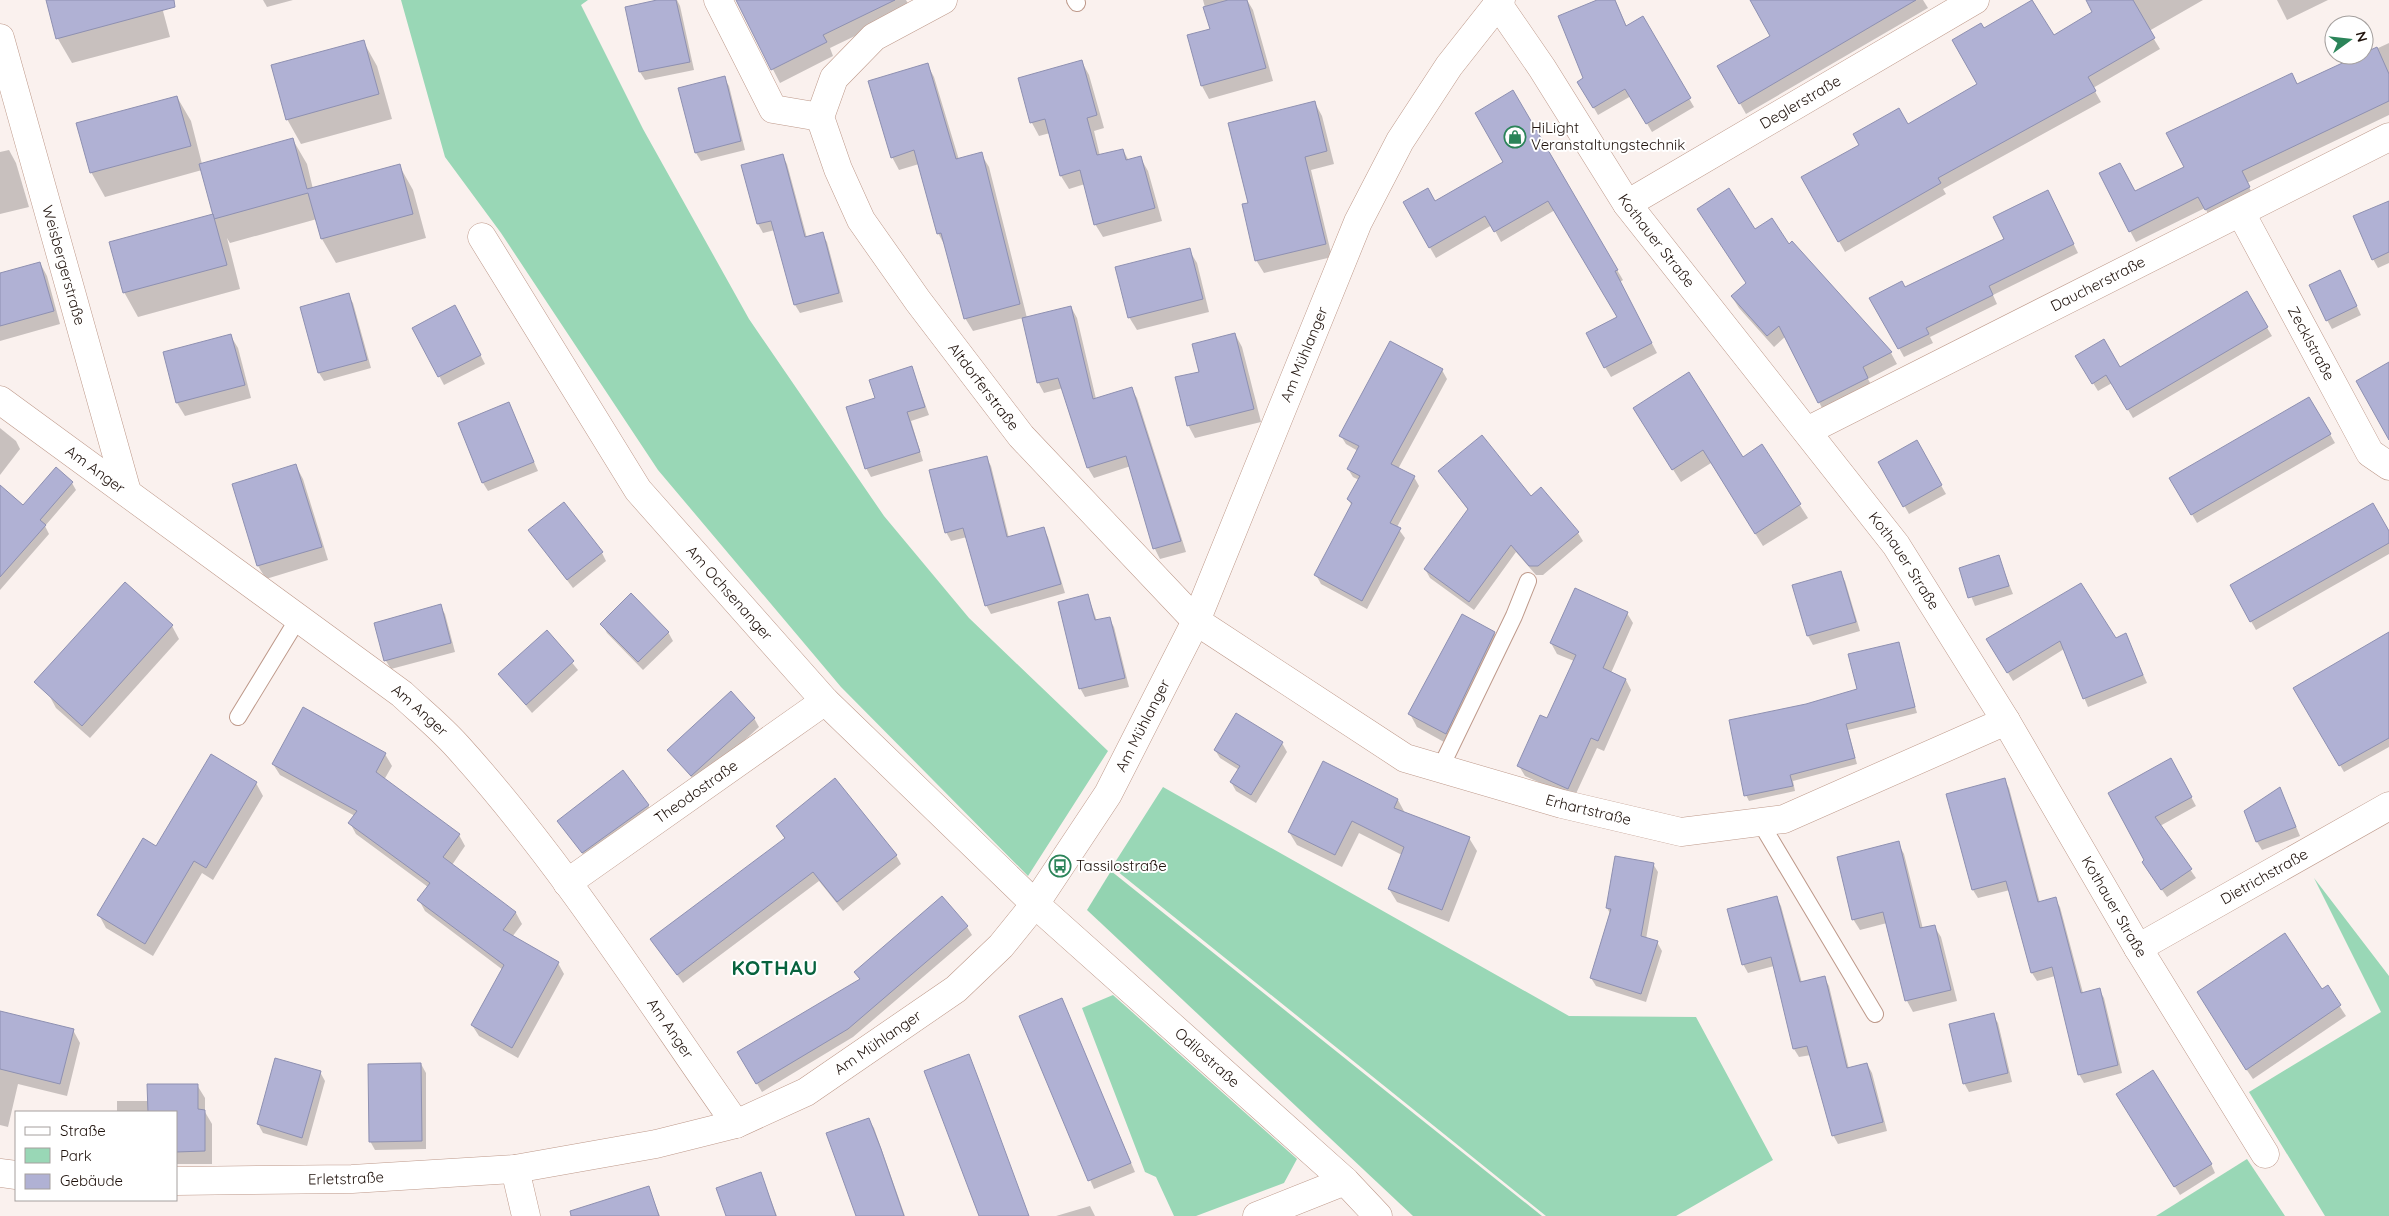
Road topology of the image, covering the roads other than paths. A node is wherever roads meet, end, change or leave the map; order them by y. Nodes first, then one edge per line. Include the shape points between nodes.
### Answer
1 (718, 0) edge
2 (943, 0) edge
3 (1975, 0) edge
4 (1500, 2) edge
5 (0, 38) edge
6 (820, 118) junction
7 (2389, 137) edge
8 (1627, 204) junction
9 (2241, 213) junction
10 (482, 237) dead end
11 (0, 400) edge
12 (1807, 431) junction
13 (2389, 466) edge
14 (127, 492) junction
15 (1528, 581) dead end
16 (299, 617) junction
17 (1196, 621) junction
18 (825, 701) junction
19 (238, 717) dead end
20 (2006, 721) junction
21 (1440, 768) junction
22 (2389, 806) edge
23 (1760, 822) junction
24 (567, 883) junction
25 (1035, 904) junction
26 (2138, 948) junction
27 (1875, 1014) dead end
28 (736, 1124) junction
29 (2265, 1154) dead end
30 (516, 1169) junction
31 (0, 1173) edge
32 (15, 1175) edge
33 (178, 1181) edge
34 (1345, 1181) junction
35 (526, 1216) edge
36 (1257, 1216) edge
37 (1378, 1216) edge

1 - 6 street via 773,109
2 - 6 street via 874,37 834,78
3 - 8 street, Deglerstraße
4 - 8 street, Kothauer Straße
4 - 17 street, Am Mühlanger via 1449,66 1400,141 1358,222
5 - 14 street, Weisbergerstraße
6 - 17 street, Altdorferstraße via 838,169 862,220 918,301 1021,436
7 - 9 street, Daucherstraße
8 - 12 street, Kothauer Straße
9 - 12 street, Daucherstraße
9 - 13 street, Zecklstraße via 2370,452
10 - 18 street, Am Ochsenanger via 638,490
11 - 14 street, Am Anger
12 - 20 street, Kothauer Straße via 1896,545
14 - 16 street, Am Anger
15 - 21 lane
16 - 19 lane
16 - 24 street, Am Anger via 402,694 456,744
17 - 21 street, Erhartstraße via 1405,758
17 - 25 street, Am Mühlanger via 1108,794
18 - 24 street, Theodostraße
18 - 25 street, Am Ochsenanger
20 - 23 street, Erhartstraße via 1784,819
20 - 26 street, Kothauer Straße
21 - 23 street, Erhartstraße via 1562,804 1681,832
22 - 26 street, Dietrichstraße
23 - 27 lane
24 - 28 street, Am Anger
25 - 28 street, Am Mühlanger via 1001,946 956,989 806,1092
25 - 34 street, Odilostraße
26 - 29 street, Kothauer Straße
28 - 30 street, Am Mühlanger via 656,1144
30 - 33 street, Erletstraße via 352,1179
30 - 35 street
31 - 32 street
34 - 36 street
34 - 37 street, Odilostraße

